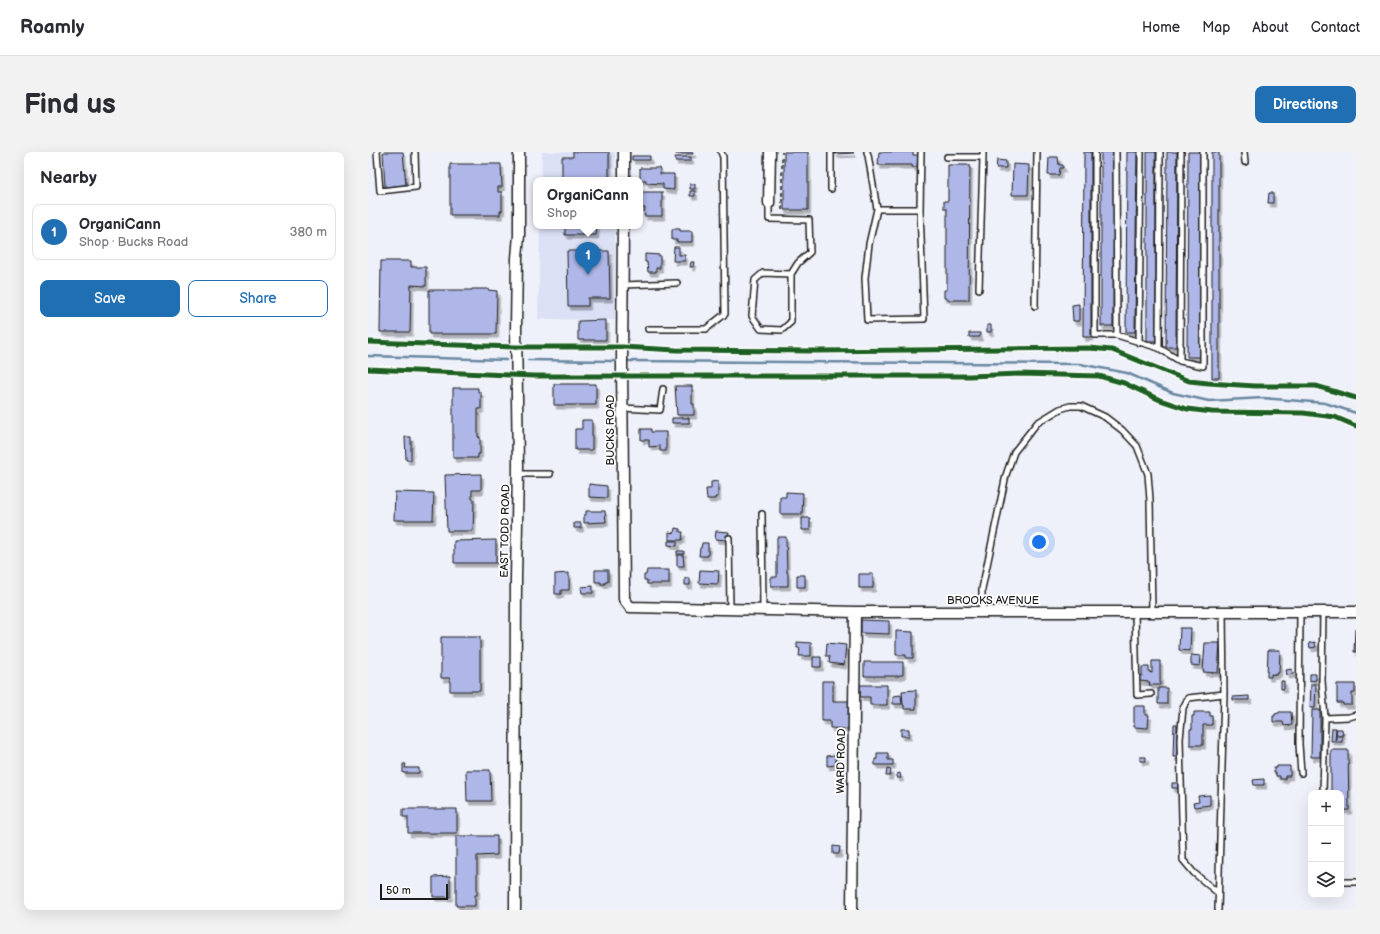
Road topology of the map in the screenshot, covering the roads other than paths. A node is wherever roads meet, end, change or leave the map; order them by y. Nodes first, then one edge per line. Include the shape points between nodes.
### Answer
1 (377, 152) edge
2 (415, 152) edge
3 (519, 152) edge
4 (624, 152) edge
5 (721, 152) edge
6 (770, 152) edge
7 (831, 152) edge
8 (867, 152) edge
9 (921, 152) edge
10 (1037, 152) edge
11 (1095, 152) edge
12 (1116, 152) edge
13 (1141, 152) edge
14 (1160, 152) edge
15 (1181, 152) edge
16 (1203, 152) edge
17 (1244, 152) edge
18 (983, 155) edge
19 (947, 157) dead end
20 (1245, 162) dead end
21 (624, 177) edge
22 (831, 189) dead end
23 (770, 204) joint
24 (876, 209) junction
25 (920, 209) junction
26 (623, 229) edge
27 (791, 274) junction
28 (677, 283) dead end
29 (622, 285) junction
30 (979, 289) dead end
31 (1035, 306) dead end
32 (648, 329) dead end
33 (1117, 335) junction
34 (1138, 343) junction
35 (1158, 348) junction
36 (1180, 361) junction
37 (663, 389) dead end
38 (622, 408) junction
39 (518, 474) junction
40 (550, 474) dead end
41 (762, 514) dead end
42 (729, 538) dead end
43 (630, 607) joint
44 (730, 610) junction
45 (763, 610) junction
46 (855, 612) junction
47 (982, 612) junction
48 (1135, 612) junction
49 (1152, 612) junction
50 (1223, 612) junction
51 (1300, 612) junction
52 (1323, 612) junction
53 (1356, 612) edge
54 (1151, 694) dead end
55 (1224, 694) junction
56 (1356, 715) edge
57 (1325, 718) junction
58 (1301, 773) dead end
59 (1323, 790) edge
60 (1344, 882) edge
61 (1356, 882) edge
62 (1218, 893) junction
63 (515, 910) edge
64 (852, 910) edge
65 (1218, 910) edge

1 - 2 lane via 380,191 416,187
3 - 39 street, EAST TODD ROAD via 516,329
4 - 21 street
5 - 32 lane via 725,314 706,329
6 - 23 street
7 - 22 lane
8 - 24 lane
9 - 25 lane
10 - 31 lane
11 - 33 lane via 1095,335
12 - 33 lane
13 - 34 lane
14 - 35 lane
15 - 36 lane
16 - 36 lane via 1203,366
17 - 20 lane
18 - 19 lane
18 - 30 lane
23 - 27 lane via 770,219 809,220 810,252
24 - 25 lane
24 - 25 lane via 865,278 867,320 924,319
26 - 29 street, BUCKS ROAD
27 - 27 lane via 791,322 782,330 761,329 752,316 755,280 763,273
28 - 29 lane
29 - 38 street, BUCKS ROAD
33 - 34 lane
34 - 35 lane
35 - 36 lane
37 - 38 lane via 660,410
38 - 43 street, BUCKS ROAD via 624,599
39 - 40 lane
39 - 63 street, EAST TODD ROAD
41 - 45 lane
42 - 44 lane
43 - 44 street, BROOKS AVENUE
44 - 45 street, BROOKS AVENUE
45 - 46 street, BROOKS AVENUE
46 - 47 street, BROOKS AVENUE
46 - 64 street, WARD ROAD
47 - 48 street, BROOKS AVENUE
47 - 49 lane via 982,589 1006,475 1014,452 1037,423 1060,409 1082,406 1105,417 1122,430 1137,446 1148,474
48 - 49 street, BROOKS AVENUE
48 - 54 lane via 1137,695
49 - 50 street, BROOKS AVENUE
50 - 51 street, BROOKS AVENUE
50 - 55 lane
51 - 52 street, BROOKS AVENUE
51 - 58 lane
52 - 53 street, BROOKS AVENUE
52 - 57 lane via 1322,680
55 - 62 lane
55 - 62 lane via 1188,698 1183,708 1180,739 1183,860
56 - 57 lane
57 - 59 lane
60 - 61 lane
62 - 65 lane

